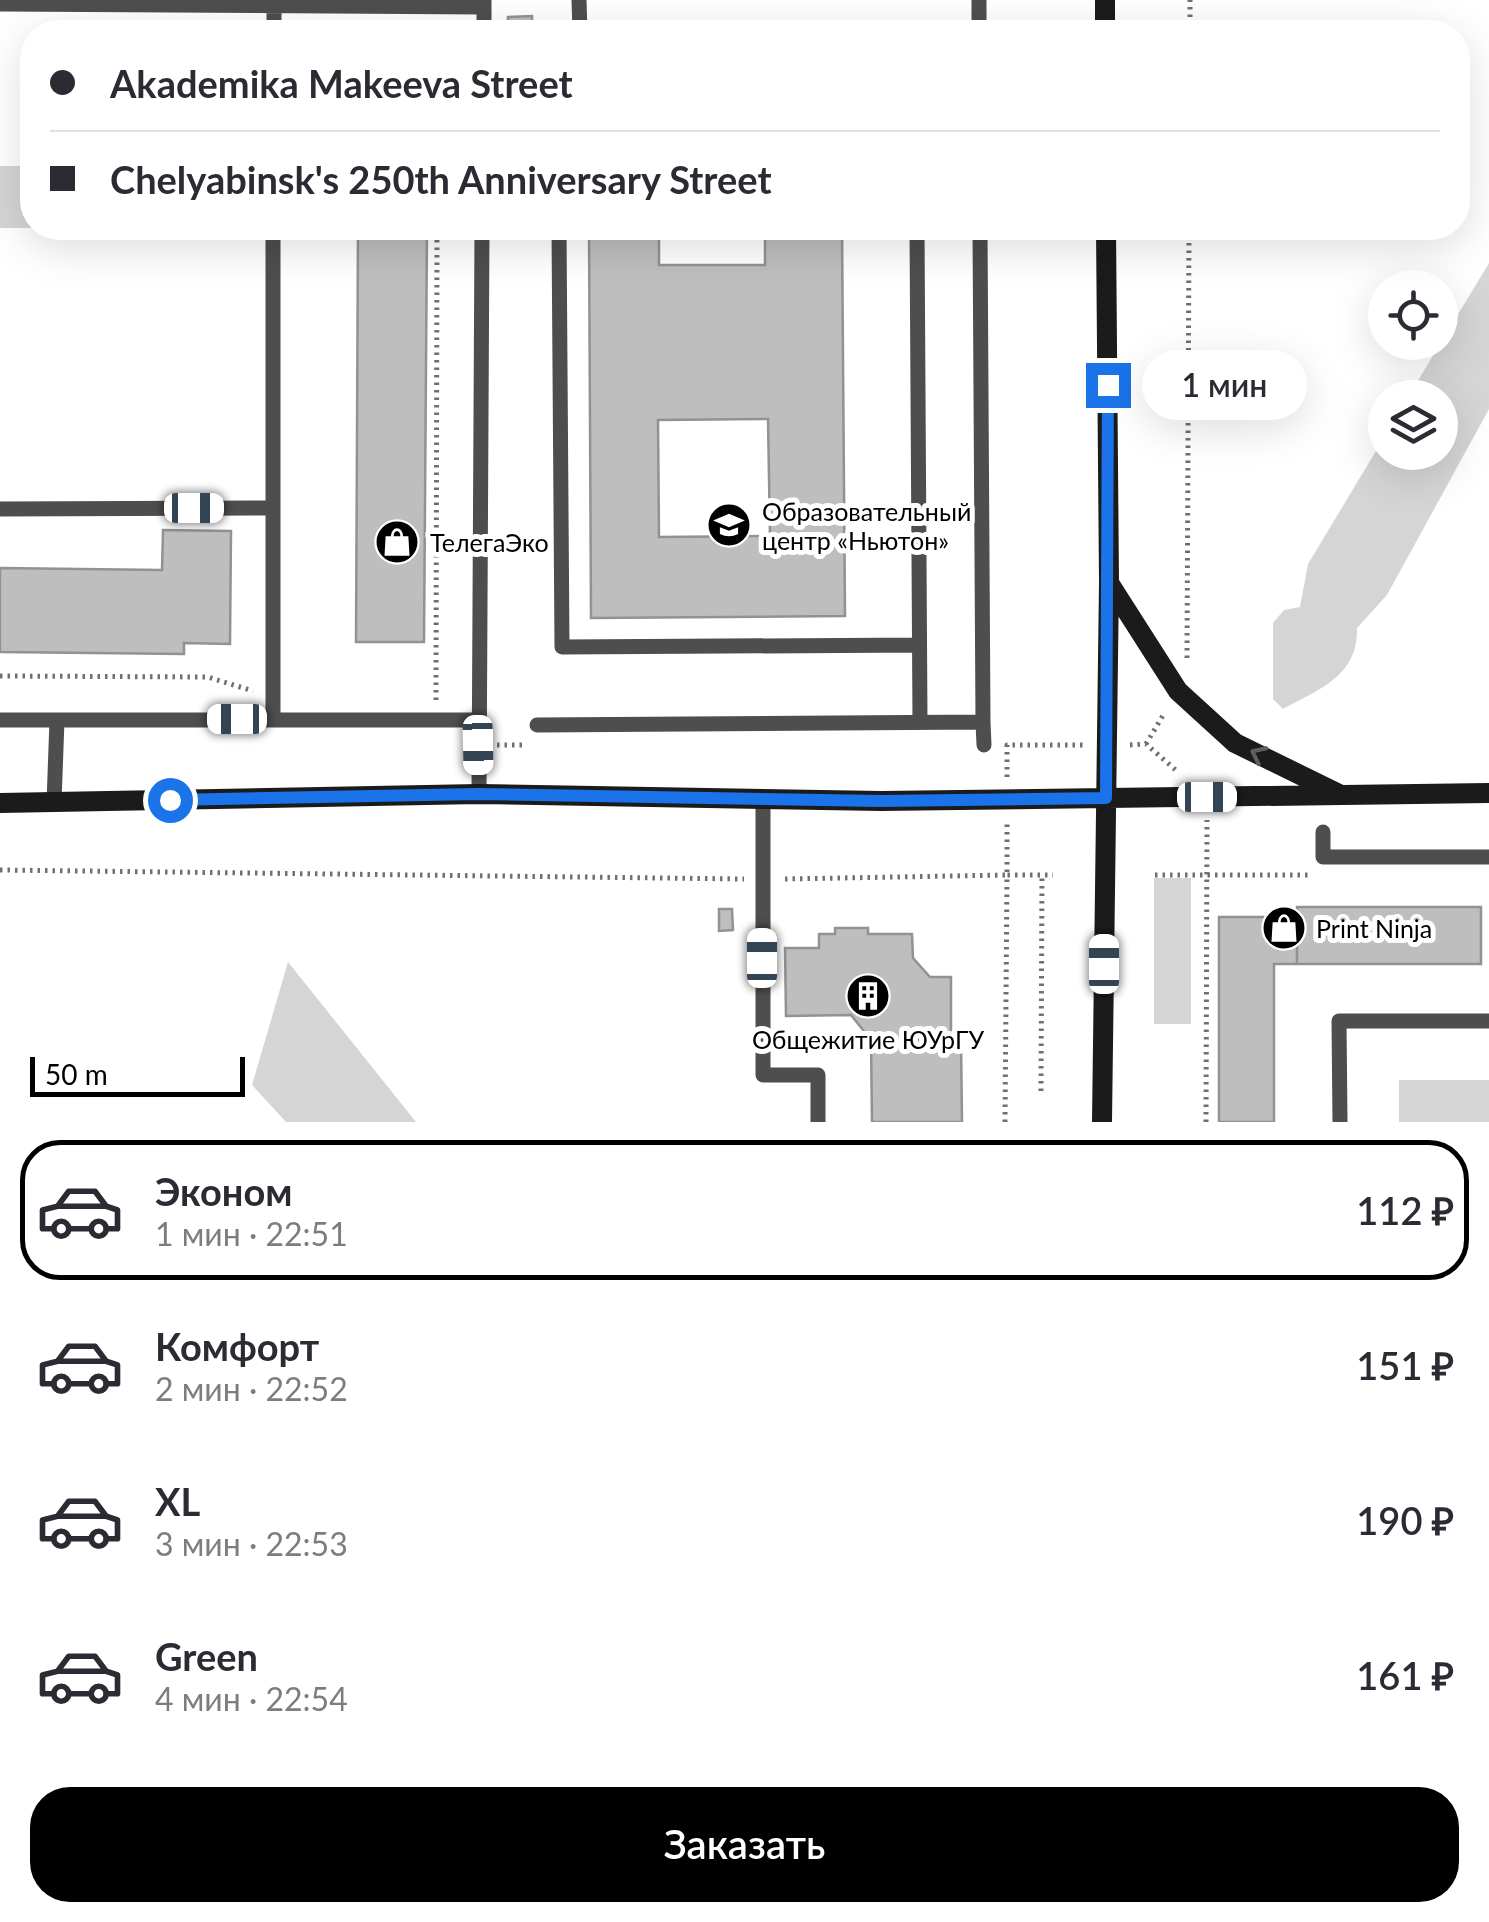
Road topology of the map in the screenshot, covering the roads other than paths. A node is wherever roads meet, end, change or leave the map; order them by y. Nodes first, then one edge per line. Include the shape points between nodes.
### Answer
1 (274, 3) edge
2 (0, 4) edge
3 (484, 4) edge
4 (273, 240) edge
5 (482, 240) edge
6 (559, 240) edge
7 (917, 240) edge
8 (980, 240) edge
9 (1106, 240) edge
10 (272, 508) junction
11 (0, 509) edge
12 (1109, 582) junction
13 (920, 645) junction
14 (273, 719) junction
15 (0, 720) edge
16 (56, 720) junction
17 (478, 720) junction
18 (920, 722) junction
19 (983, 722) junction
20 (537, 725) dead end
21 (984, 746) dead end
22 (1489, 793) edge
23 (478, 794) junction
24 (1346, 797) junction
25 (763, 798) junction
26 (1106, 798) junction
27 (0, 803) edge
28 (54, 803) junction
29 (1323, 832) dead end
30 (1489, 857) edge
31 (1489, 1022) edge
32 (818, 1122) edge
33 (1102, 1122) edge
34 (1340, 1122) edge

1 - 2 lane
1 - 3 lane
4 - 10 lane
5 - 17 lane
6 - 13 lane via 562,647
7 - 13 lane
8 - 19 lane
9 - 12 street
10 - 11 lane
10 - 14 lane
24 -> 12 street via 1234,743 1178,691
12 - 26 street
13 - 18 lane
14 - 16 lane
14 - 17 lane
15 - 16 lane
16 - 28 lane
17 - 23 lane
18 - 19 lane
18 - 20 lane
19 - 21 lane
22 - 24 street
23 - 25 street
23 - 28 street
24 - 26 street
25 - 26 street
25 - 32 lane via 763,1075 818,1075
26 - 33 street
27 - 28 street
29 - 30 lane via 1323,857
31 - 34 lane via 1339,1021

